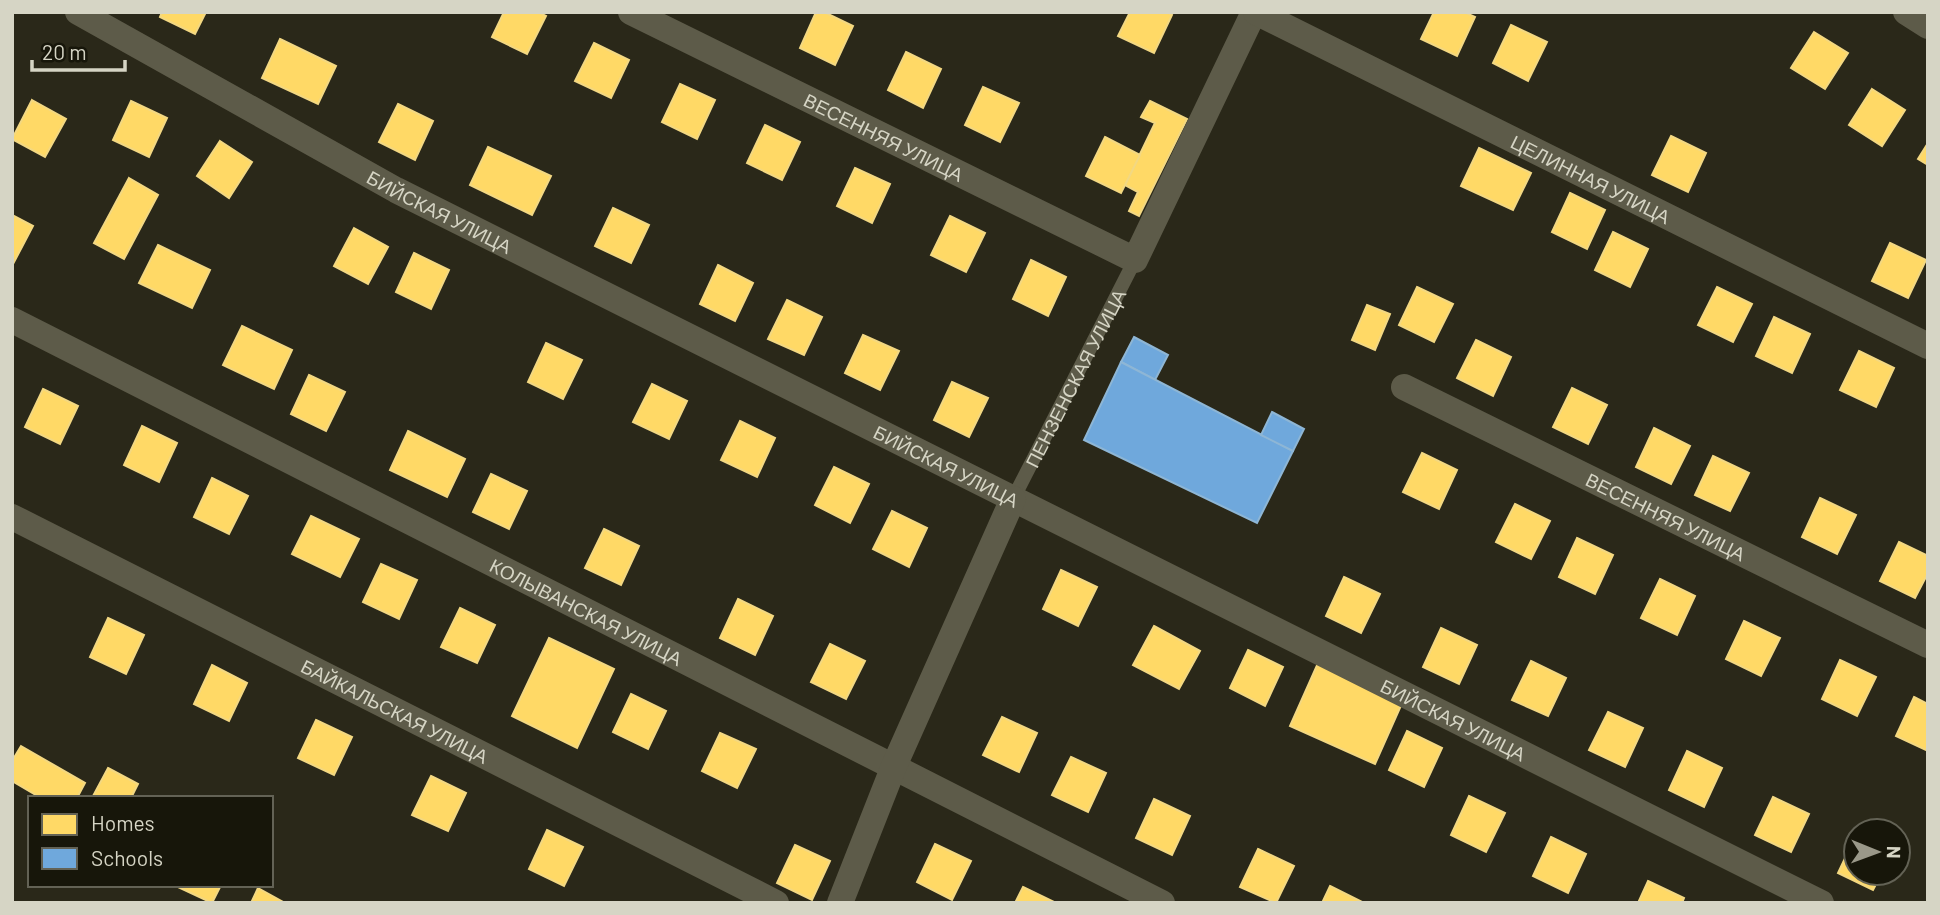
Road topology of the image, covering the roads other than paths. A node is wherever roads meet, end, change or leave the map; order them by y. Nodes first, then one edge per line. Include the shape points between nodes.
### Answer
1 (78, 12) edge
2 (631, 12) edge
3 (1255, 12) edge
4 (1906, 12) edge
5 (1928, 26) edge
6 (1135, 260) junction
7 (12, 320) edge
8 (1928, 346) edge
9 (1404, 387) dead end
10 (1013, 499) junction
11 (12, 517) edge
12 (1928, 645) edge
13 (894, 766) junction
14 (776, 903) edge
15 (840, 903) edge
16 (1162, 903) edge
17 (1821, 903) edge

1 - 10 street, БИЙСКАЯ УЛИЦА via 396,190
2 - 6 street, ВЕСЕННЯЯ УЛИЦА
3 - 6 street, ПЕНЗЕНСКАЯ УЛИЦА
3 - 8 street, ЦЕЛИННАЯ УЛИЦА
4 - 5 street
6 - 10 lane, ПЕНЗЕНСКАЯ УЛИЦА
7 - 13 street, КОЛЫВАНСКАЯ УЛИЦА
9 - 12 street, ВЕСЕННЯЯ УЛИЦА
10 - 13 street, ПЕНЗЕНСКАЯ УЛИЦА
10 - 17 street, БИЙСКАЯ УЛИЦА
11 - 14 street, БАЙКАЛЬСКАЯ УЛИЦА
13 - 15 street, ПЕНЗЕНСКАЯ УЛИЦА
13 - 16 street, КОЛЫВАНСКАЯ УЛИЦА

